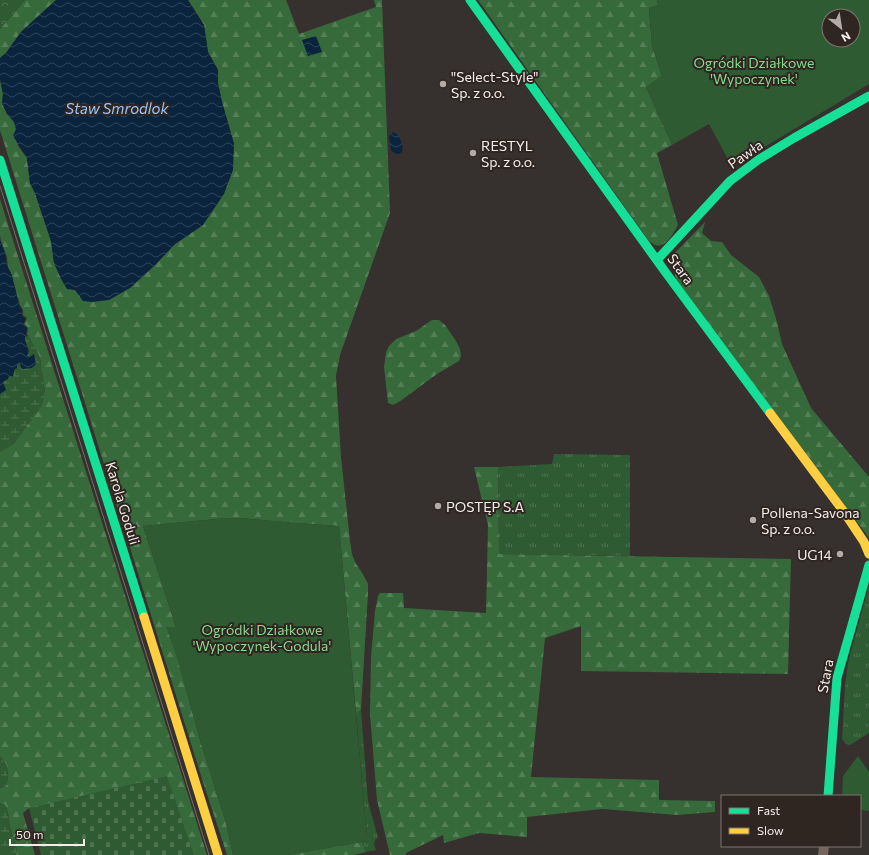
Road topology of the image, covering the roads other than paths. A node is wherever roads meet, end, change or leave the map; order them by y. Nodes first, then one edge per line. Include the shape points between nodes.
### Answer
1 (470, 0) edge
2 (869, 96) edge
3 (0, 160) edge
4 (657, 260) junction
5 (869, 554) edge
6 (869, 565) edge
7 (828, 795) edge
8 (218, 855) edge

1 - 4 street, Stara
2 - 4 street, Pawła via 794,138 730,181
3 - 8 street, Karola Goduli
4 - 5 street, Stara via 844,512
6 - 7 street, Stara via 837,678

